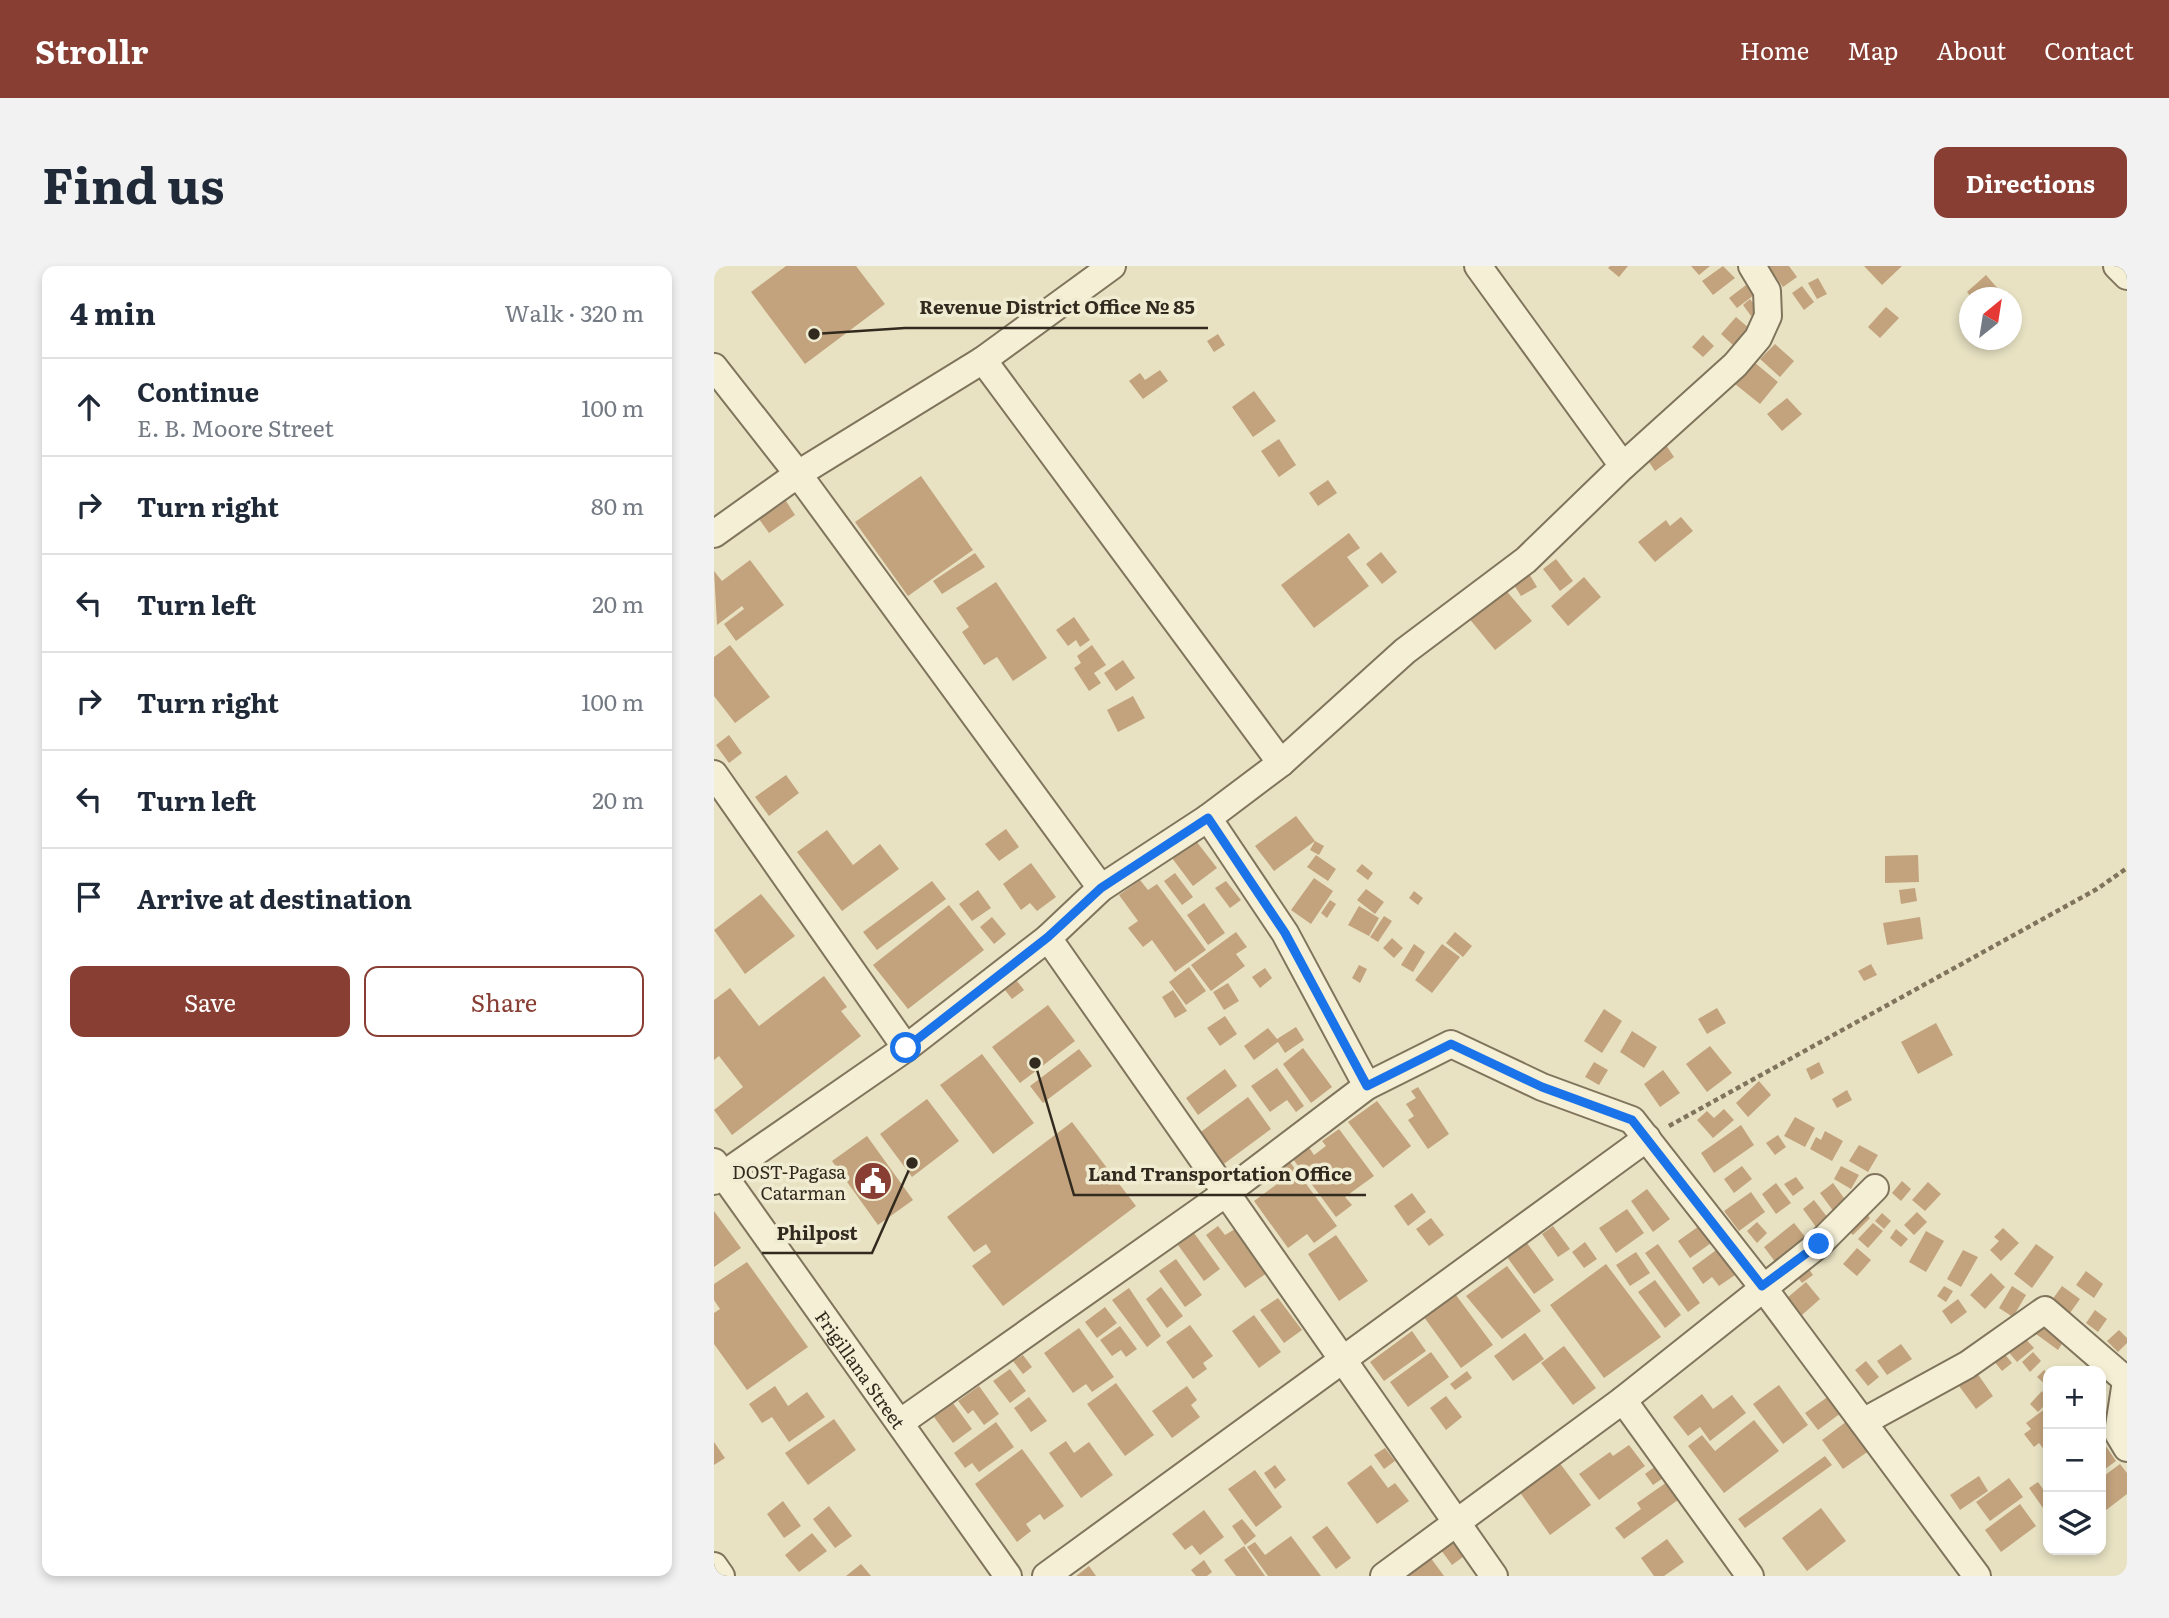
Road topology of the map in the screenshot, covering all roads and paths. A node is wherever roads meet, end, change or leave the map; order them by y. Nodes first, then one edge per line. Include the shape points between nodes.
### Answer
1 (1112, 266) edge
2 (1478, 266) edge
3 (1752, 266) edge
4 (2117, 266) edge
5 (2127, 276) edge
6 (983, 360) junction
7 (714, 367) edge
8 (1623, 466) junction
9 (798, 474) junction
10 (714, 534) edge
11 (1281, 762) junction
12 (714, 774) edge
13 (1208, 818) junction
14 (2127, 868) edge
15 (1101, 888) junction
16 (1048, 937) junction
17 (906, 1048) junction
18 (1367, 1086) junction
19 (1647, 1138) junction
20 (717, 1173) edge
21 (1875, 1188) dead end
22 (1226, 1193) junction
23 (1762, 1286) junction
24 (1342, 1359) junction
25 (2127, 1381) edge
26 (1623, 1399) junction
27 (901, 1422) junction
28 (1863, 1423) junction
29 (2127, 1448) edge
30 (1457, 1523) junction
31 (714, 1566) edge
32 (721, 1576) edge
33 (1008, 1576) edge
34 (1046, 1576) edge
35 (1384, 1576) edge
36 (1494, 1576) edge
37 (1750, 1576) edge
38 (1977, 1576) edge

1 - 6 street
2 - 8 street
3 - 8 street via 1767,291 1768,316 1758,338 1735,365
4 - 5 street
6 - 9 street
6 - 11 street
7 - 9 street
8 - 11 street via 1526,560 1405,652
9 - 10 street
9 - 15 street
11 - 13 street
12 - 17 street
13 - 15 street
13 - 18 street via 1285,933
14 - 19 path via 2097,889
15 - 16 street
16 - 17 street
16 - 22 street
17 - 20 street
18 - 19 street via 1451,1044 1542,1087 1632,1120
18 - 22 street
19 - 23 street
19 - 24 street
20 - 27 street, Frigillana Street
21 - 23 street via 1839,1227
22 - 24 street
22 - 27 street
23 - 26 street
23 - 28 street
24 - 30 street
24 - 34 street
25 - 28 street via 2045,1310 1966,1364
25 - 29 street via 2118,1433
26 - 30 street
26 - 37 street
27 - 33 street, Frigillana Street
28 - 38 street
30 - 35 street
30 - 36 street
31 - 32 street

